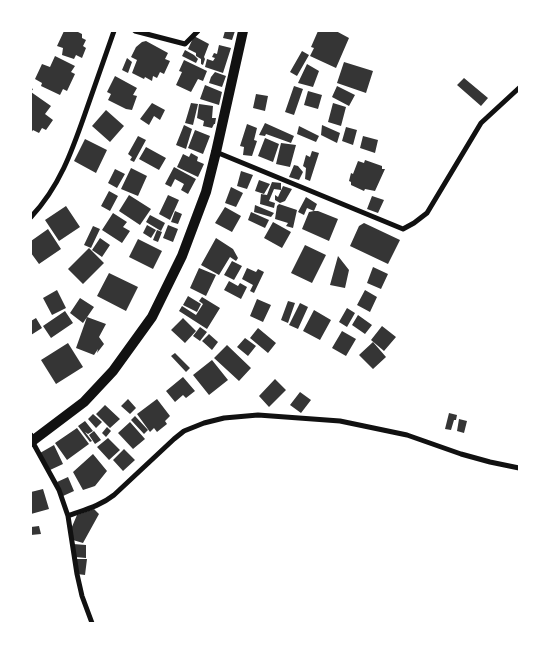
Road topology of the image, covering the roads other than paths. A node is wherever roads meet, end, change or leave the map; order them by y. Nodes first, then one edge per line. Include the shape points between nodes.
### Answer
1 (114, 31) edge
2 (135, 31) edge
3 (198, 31) edge
4 (243, 31) edge
5 (519, 88) edge
6 (216, 152) junction
7 (31, 217) edge
8 (32, 439) edge
9 (519, 468) edge
10 (68, 516) junction
11 (92, 623) edge

1 - 7 street via 59,179 44,204
2 - 3 street via 185,44
4 - 6 main road
5 - 6 street via 481,123 427,212 403,229
6 - 8 main road via 206,192 182,256 152,317 113,371 84,402
8 - 10 street via 59,490
9 - 10 street via 461,454 407,435 340,421 258,415 224,418 184,431 106,501
10 - 11 street via 77,574

